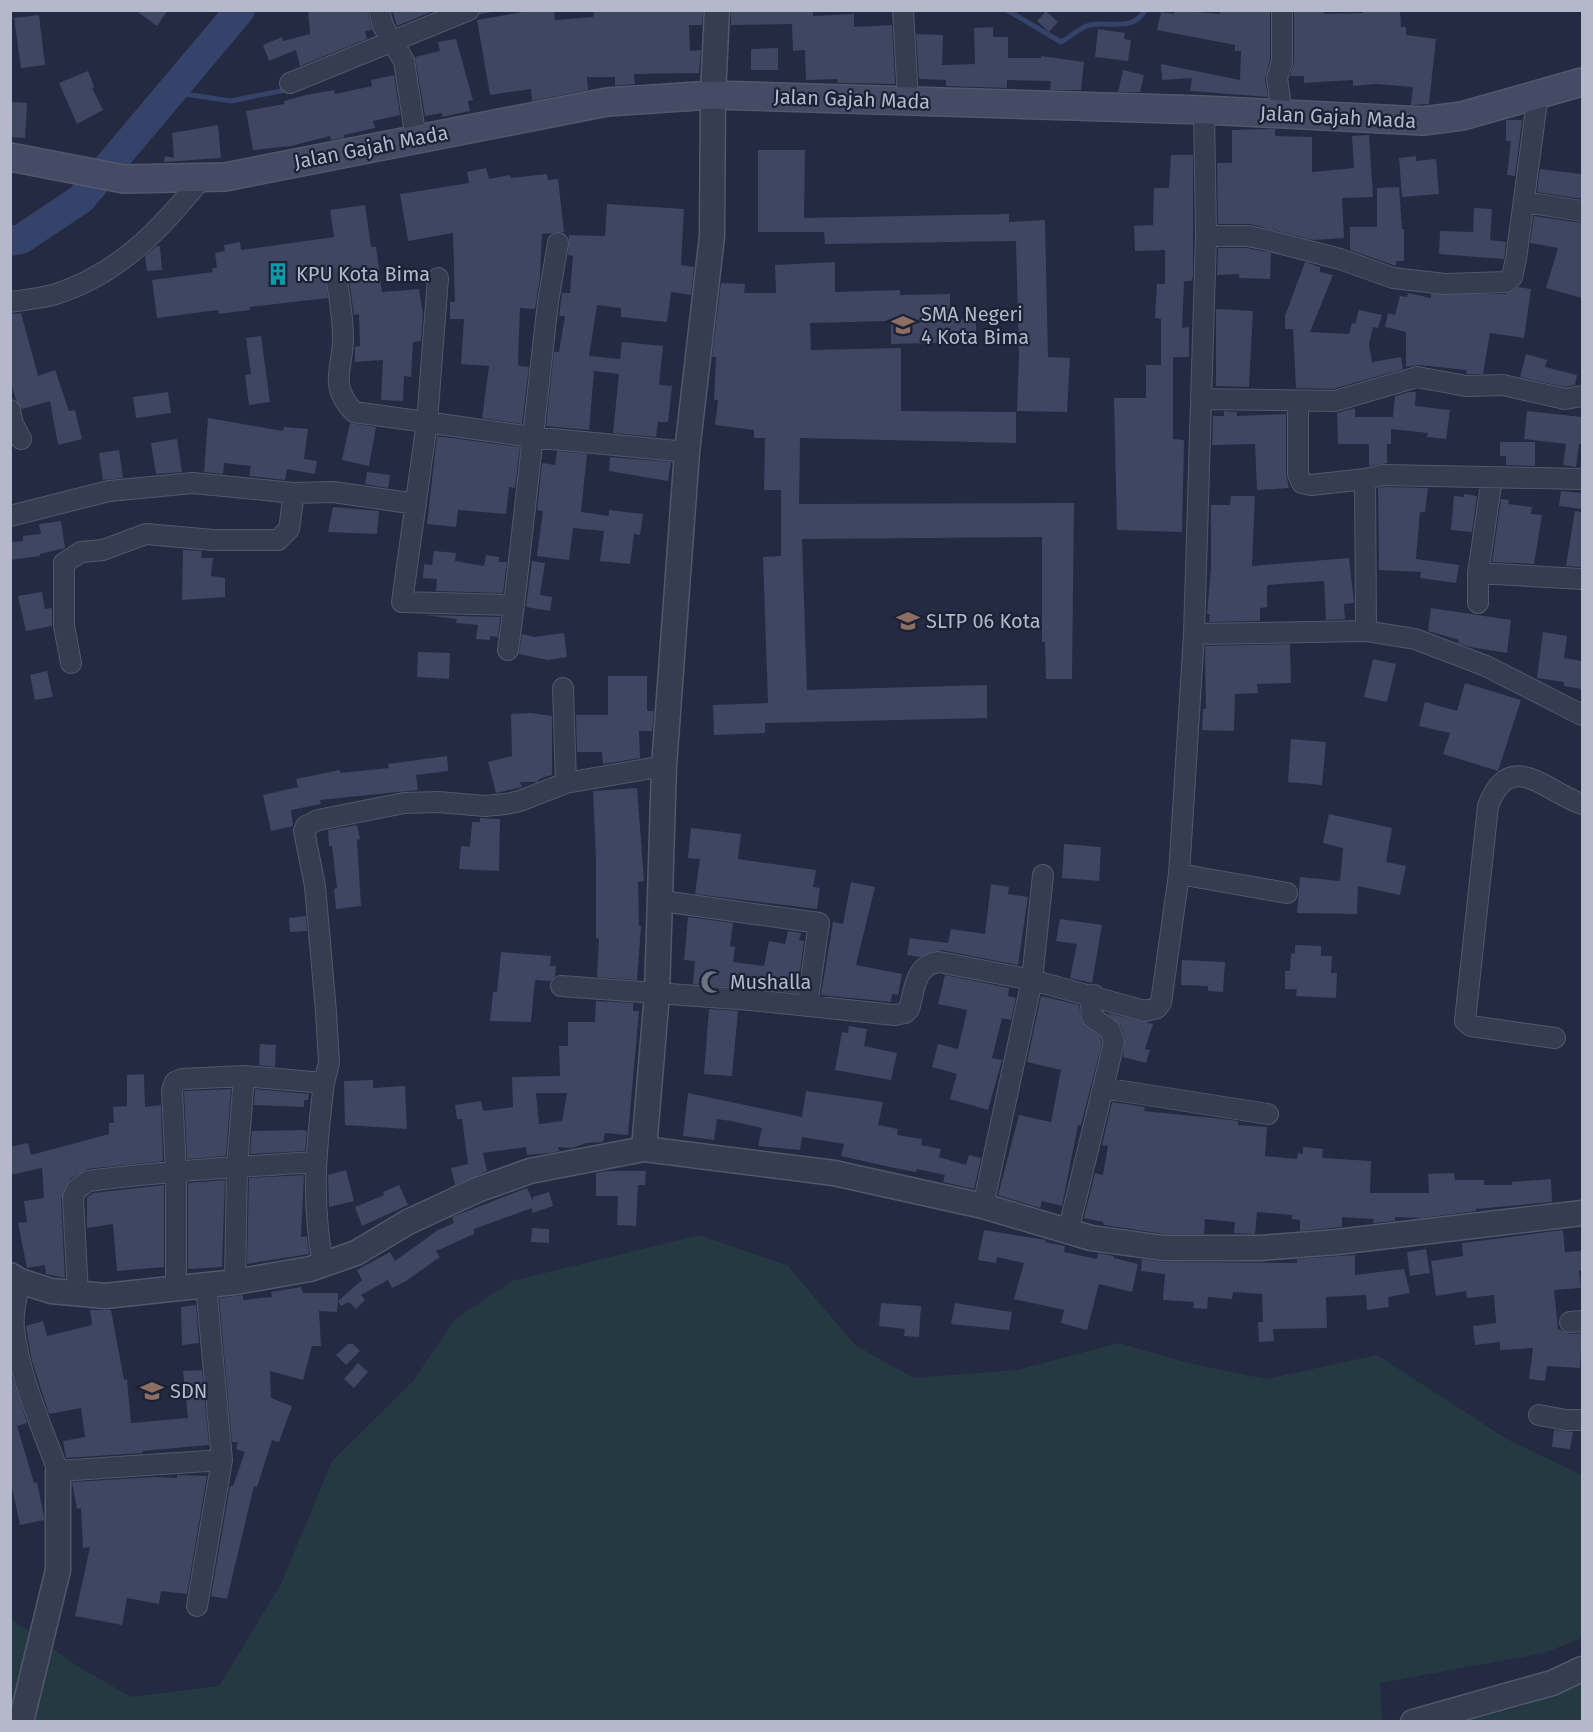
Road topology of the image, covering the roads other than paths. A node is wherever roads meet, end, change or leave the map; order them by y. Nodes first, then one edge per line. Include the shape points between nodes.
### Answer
1 (379, 10) edge
2 (469, 10) edge
3 (717, 10) edge
4 (903, 10) edge
5 (1282, 10) edge
6 (393, 43) junction
7 (290, 82) dead end
8 (1582, 82) edge
9 (1538, 94) junction
10 (713, 95) junction
11 (908, 100) junction
12 (1204, 110) junction
13 (1282, 114) junction
14 (416, 139) junction
15 (10, 157) edge
16 (202, 178) junction
17 (1525, 201) junction
18 (1582, 211) edge
19 (1206, 236) junction
20 (558, 243) dead end
21 (438, 278) dead end
22 (337, 281) dead end
23 (10, 302) edge
24 (1582, 396) edge
25 (1203, 399) junction
26 (1298, 402) junction
27 (10, 410) edge
28 (427, 422) junction
29 (532, 437) junction
30 (21, 439) dead end
31 (687, 452) junction
32 (1492, 477) junction
33 (1582, 479) edge
34 (1365, 480) junction
35 (294, 492) junction
36 (416, 504) junction
37 (10, 516) edge
38 (1478, 573) junction
39 (1582, 579) edge
40 (1478, 603) dead end
41 (514, 605) junction
42 (1366, 631) junction
43 (1194, 634) junction
44 (508, 651) dead end
45 (71, 663) dead end
46 (563, 688) dead end
47 (1582, 715) edge
48 (664, 766) junction
49 (566, 783) junction
50 (1582, 804) edge
51 (1179, 874) junction
52 (1043, 875) dead end
53 (1287, 892) dead end
54 (662, 901) junction
55 (1032, 980) junction
56 (561, 986) dead end
57 (657, 994) junction
58 (1094, 995) junction
59 (807, 1006) junction
60 (1555, 1038) dead end
61 (244, 1076) junction
62 (324, 1083) junction
63 (1103, 1088) junction
64 (1268, 1114) dead end
65 (644, 1149) junction
66 (314, 1162) junction
67 (237, 1167) junction
68 (176, 1173) junction
69 (983, 1206) junction
70 (1582, 1213) edge
71 (1068, 1232) junction
72 (324, 1265) junction
73 (15, 1278) edge
74 (235, 1282) junction
75 (206, 1285) junction
76 (176, 1287) junction
77 (78, 1294) junction
78 (1539, 1415) dead end
79 (1582, 1420) edge
80 (222, 1460) junction
81 (58, 1471) junction
82 (197, 1606) dead end
83 (1582, 1669) edge
84 (21, 1722) edge
85 (1413, 1722) edge

1 - 6 street via 382,26
2 - 6 street
3 - 10 street
4 - 11 street
5 - 13 street via 1282,62 1277,78
6 - 7 street
6 - 14 street via 404,61
8 - 9 main road, Jalan Gajah Mada
9 - 13 main road, Jalan Gajah Mada via 1462,116 1423,121
9 - 17 street
10 - 11 main road, Jalan Gajah Mada
10 - 14 main road, Jalan Gajah Mada via 607,102
10 - 31 street via 712,236
11 - 12 main road, Jalan Gajah Mada
12 - 13 main road, Jalan Gajah Mada
12 - 19 street
14 - 16 main road, Jalan Gajah Mada via 225,177
15 - 16 main road, Jalan Gajah Mada via 124,179
16 - 23 street via 148,240 119,263 55,294
17 - 18 street
17 - 19 street via 1512,277 1506,282 1445,284 1393,278 1267,240
19 - 25 street
20 - 29 street
21 - 28 street
22 - 28 street via 343,335 338,362 342,400 354,412
24 - 26 street via 1565,399 1503,384 1466,386 1417,377 1335,402
25 - 26 street
25 - 43 street
26 - 34 street via 1298,474 1302,483
27 - 30 street
28 - 29 street
28 - 36 street
29 - 31 street
29 - 41 street
31 - 48 street
32 - 33 street
32 - 34 street via 1383,475
32 - 38 street
34 - 42 street
35 - 36 street via 333,492
35 - 37 street via 192,483 108,491
35 - 45 street via 289,529 279,540 146,534 103,550 81,552 64,562 64,626
36 - 41 street via 402,602
38 - 39 street
38 - 40 street
41 - 44 street
42 - 43 street
42 - 47 street via 1415,639 1476,662
43 - 51 street
46 - 49 street
48 - 49 street
48 - 54 street
49 - 62 street via 506,804 404,803 318,820 306,826 303,831 315,886 327,1022 329,1063
50 - 60 street via 1545,784 1515,777 1496,786 1488,806 1465,1021 1470,1026
51 - 53 street
51 - 58 street via 1161,1003 1145,1011
52 - 55 street
54 - 57 street
54 - 59 street via 819,923
55 - 58 street
55 - 59 street via 930,963 920,971 905,1013
55 - 69 street
56 - 57 street
57 - 59 street
57 - 65 street
58 - 63 street via 1092,1017 1110,1030 1114,1042
61 - 62 street
61 - 67 street
61 - 68 street via 175,1082 172,1090
62 - 66 street
63 - 64 street
63 - 71 street
65 - 69 street via 834,1173
65 - 72 street via 530,1171 498,1182
66 - 67 street
66 - 72 street via 314,1205
67 - 68 street
67 - 74 street
68 - 76 street
68 - 77 street via 140,1173 88,1181 77,1189 73,1204
69 - 71 street
70 - 71 street via 1260,1248 1163,1248
72 - 74 street
73 - 77 street via 51,1291
73 - 81 street via 14,1328 29,1392
74 - 75 street
75 - 76 street
75 - 80 street
76 - 77 street via 105,1296
78 - 79 street
80 - 81 street
80 - 82 street
81 - 84 street via 58,1570
83 - 85 street via 1552,1683

